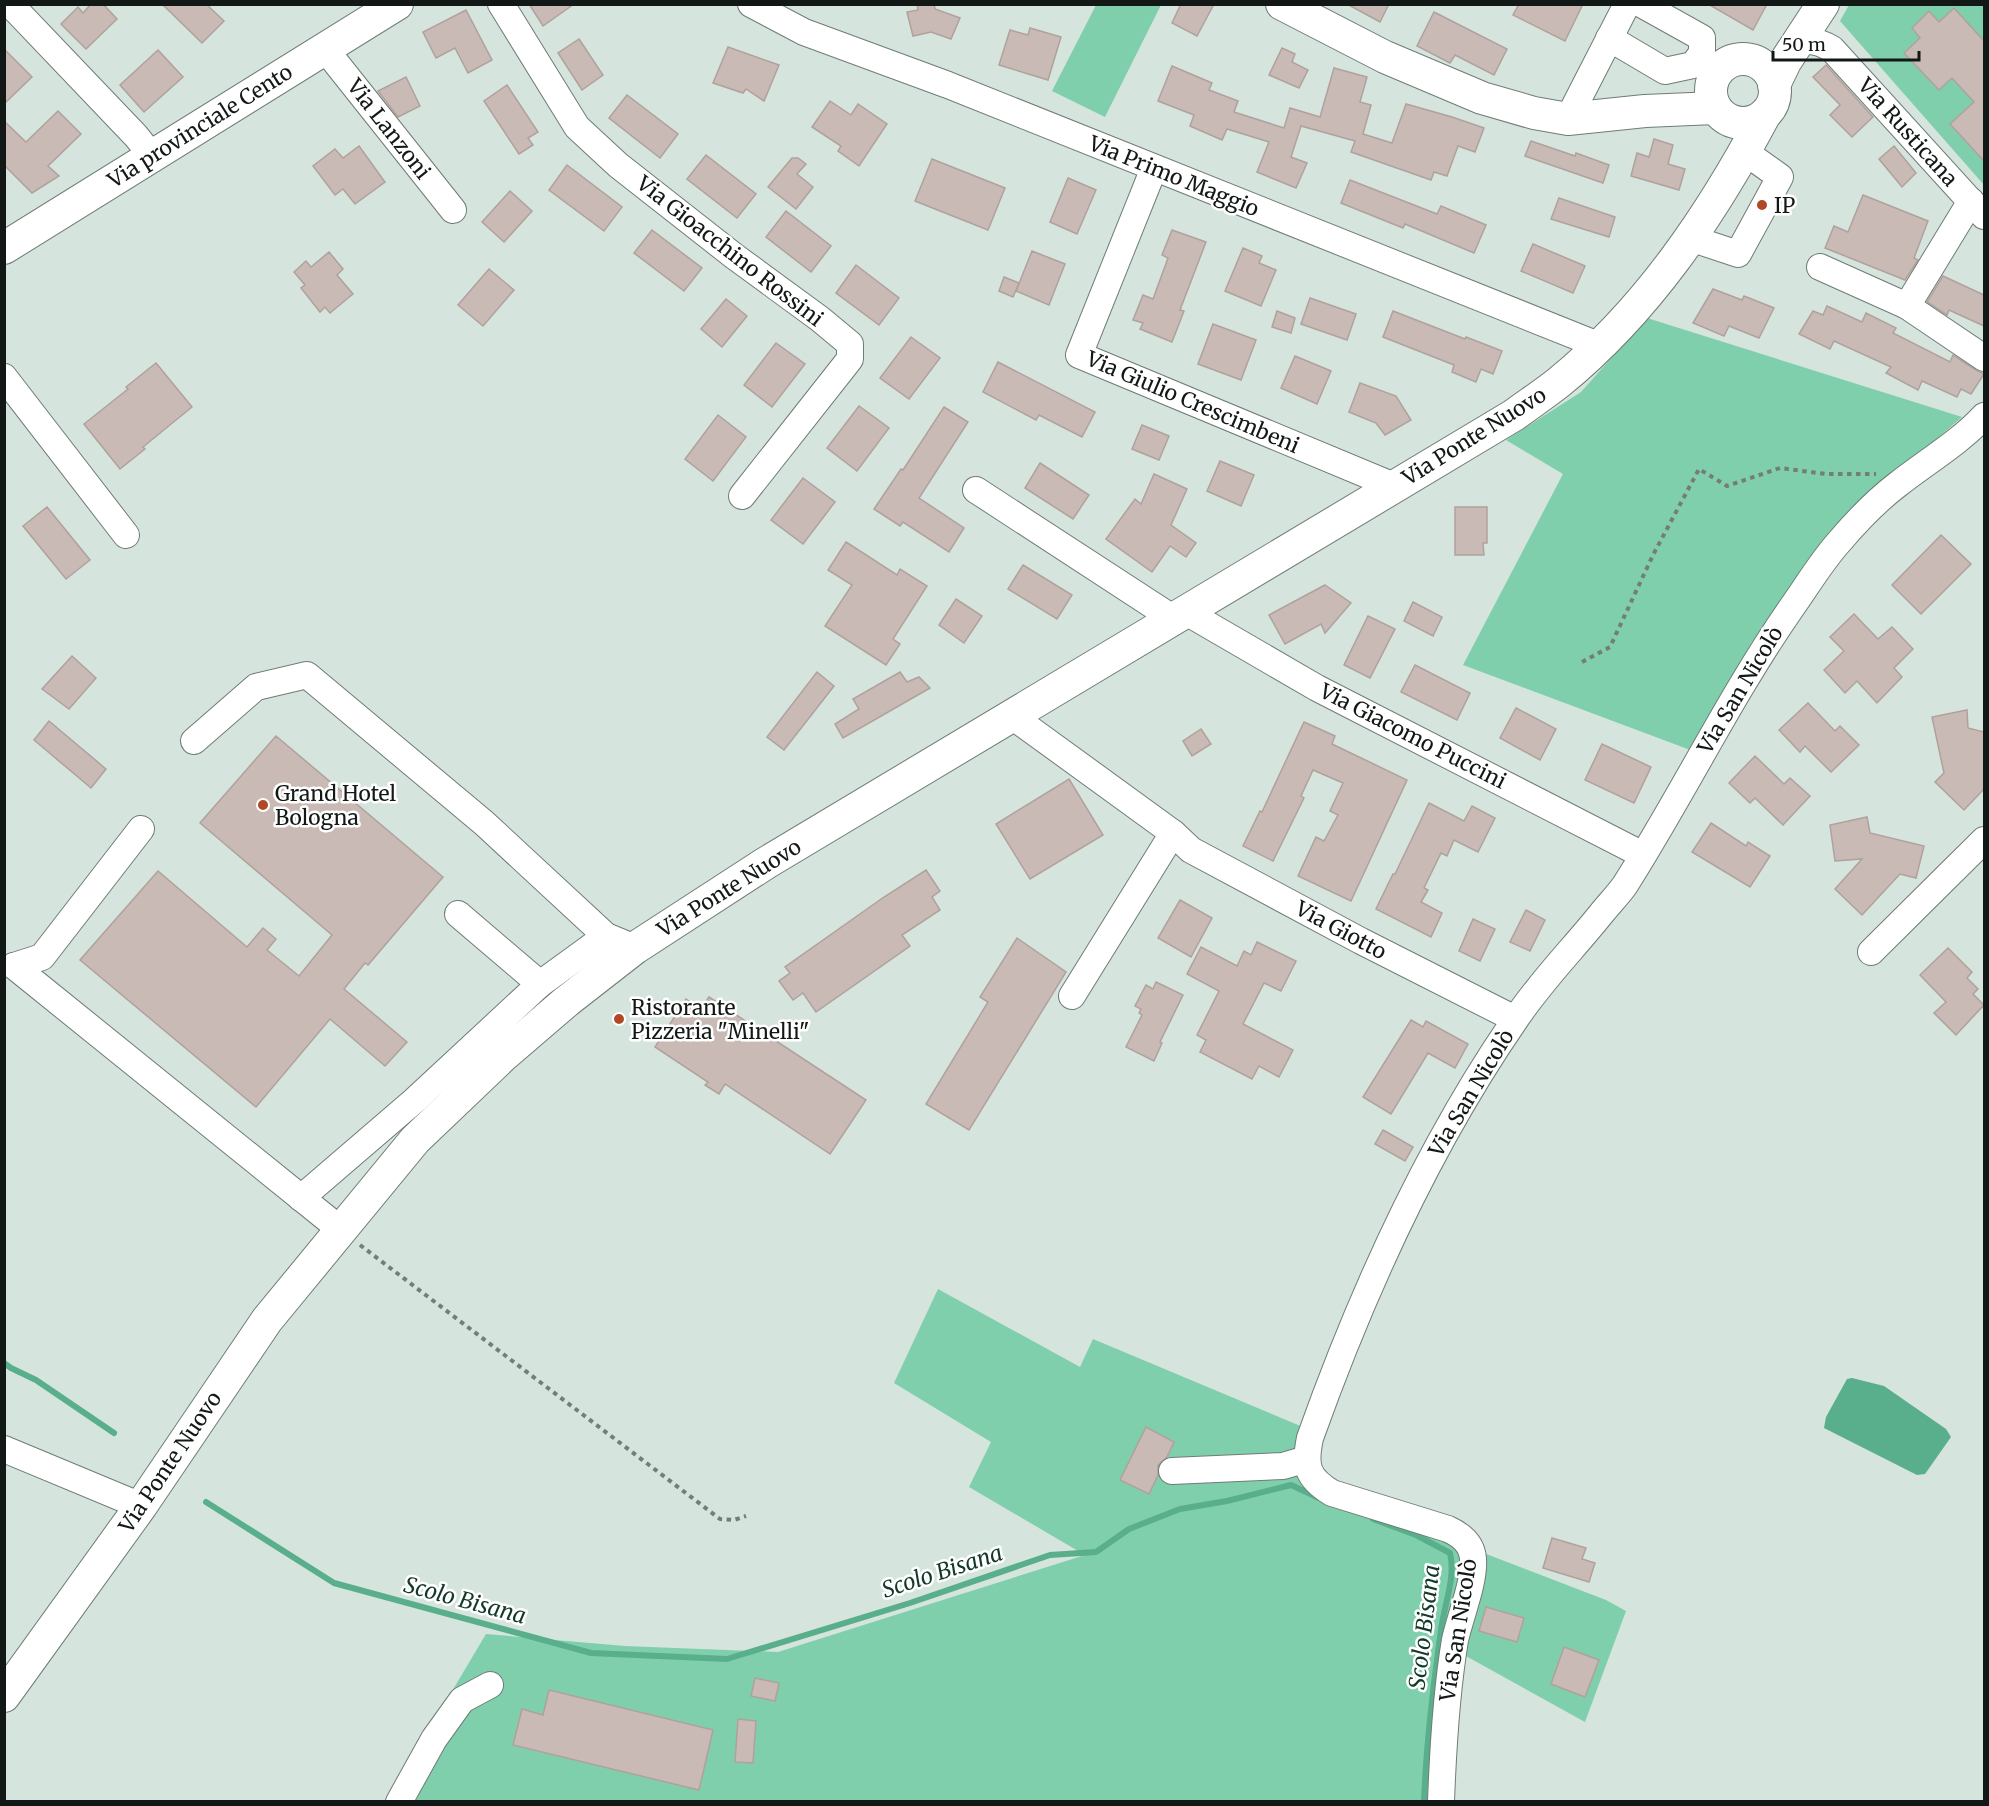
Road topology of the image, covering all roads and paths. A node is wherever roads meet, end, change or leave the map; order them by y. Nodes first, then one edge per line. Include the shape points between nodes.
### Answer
1 (10, 4) edge
2 (397, 4) edge
3 (501, 4) edge
4 (751, 4) edge
5 (1282, 4) edge
6 (1627, 4) edge
7 (1641, 4) edge
8 (1806, 4) edge
9 (1823, 4) edge
10 (1609, 38) junction
11 (1799, 43) junction
12 (326, 49) junction
13 (1832, 49) junction
14 (1748, 59) junction
15 (1595, 67) junction
16 (1770, 100) junction
17 (1719, 102) junction
18 (1636, 112) junction
19 (1568, 119) junction
20 (1745, 152) junction
21 (152, 156) junction
22 (1155, 168) junction
23 (1721, 191) junction
24 (1978, 208) edge
25 (453, 210) dead end
26 (1690, 238) junction
27 (4, 248) edge
28 (1820, 267) dead end
29 (1907, 306) junction
30 (1598, 345) junction
31 (1984, 358) edge
32 (4, 377) edge
33 (1984, 416) edge
34 (1913, 474) junction
35 (1394, 486) junction
36 (976, 490) dead end
37 (742, 496) dead end
38 (126, 535) dead end
39 (1180, 616) junction
40 (1582, 662) dead end
41 (1012, 716) junction
42 (194, 741) dead end
43 (141, 829) dead end
44 (1173, 833) junction
45 (1984, 840) edge
46 (1642, 855) junction
47 (458, 914) dead end
48 (606, 936) junction
49 (635, 948) junction
50 (1871, 952) dead end
51 (8, 967) edge
52 (540, 984) junction
53 (1072, 996) dead end
54 (1515, 1019) junction
55 (301, 1198) junction
56 (341, 1230) junction
57 (4, 1449) edge
58 (1307, 1459) junction
59 (1172, 1471) dead end
60 (141, 1506) junction
61 (746, 1516) dead end
62 (490, 1685) dead end
63 (4, 1696) edge
64 (399, 1802) edge
65 (1441, 1802) edge

1 - 21 street
2 - 12 main road, Via provinciale Cento
3 - 37 street, Via Gioacchino Rossini via 578,127 618,165 850,344 850,359
4 - 22 street, Via Primo Maggio via 804,32
5 - 19 main road via 1385,57 1482,98
6 - 10 street
7 - 10 street via 1702,38 1702,53 1693,65 1665,71
8 - 14 main road via 1790,26
9 - 11 main road, Via Ponte Nuovo
9 - 13 street
10 - 15 street
11 - 13 street via 1812,41
11 - 16 main road, Via Ponte Nuovo via 1785,62
12 - 21 main road, Via provinciale Cento
12 - 25 street, Via Lanzoni
13 - 24 street, Via Rusticana
14 - 16 main road via 1758,62 1771,76
14 - 17 main road via 1731,60 1718,70
15 - 18 street via 1597,84 1607,103 1616,109
15 - 19 street
16 - 17 main road via 1748,123 1738,123
16 - 20 main road, Via Ponte Nuovo
17 - 18 main road
17 - 23 main road, Via Ponte Nuovo via 1731,132
18 - 19 main road
20 - 23 main road, Via Ponte Nuovo
20 - 26 street via 1780,177 1738,254
21 - 27 main road, Via provinciale Cento
22 - 30 street, Via Primo Maggio
22 - 35 street, Via Giulio Crescimbeni via 1079,355
23 - 26 main road, Via Ponte Nuovo
24 - 29 street
26 - 30 main road, Via Ponte Nuovo via 1651,290
28 - 29 street
29 - 31 street
30 - 35 main road, Via Ponte Nuovo via 1514,415
32 - 38 street
33 - 34 street, Via San Nicolò
34 - 40 path via 1826,474 1780,468 1727,486 1699,469 1610,647
34 - 46 street, Via San Nicolò via 1895,486 1838,543 1803,591 1731,702
35 - 39 main road, Via Ponte Nuovo
36 - 39 street
39 - 41 main road, Via Ponte Nuovo
39 - 46 street, Via Giacomo Puccini
41 - 44 street, Via Giotto
41 - 49 main road, Via Ponte Nuovo via 766,863
42 - 48 street via 256,687 307,675 484,823
43 - 51 street via 42,957
44 - 53 street
44 - 54 street, Via Giotto via 1191,850
45 - 50 street
46 - 54 street, Via San Nicolò via 1623,888
47 - 52 street
48 - 49 street
48 - 52 street
49 - 56 main road, Via Ponte Nuovo via 496,1062 416,1140
51 - 55 street
52 - 55 street via 415,1100
54 - 58 street, Via San Nicolò via 1480,1071 1391,1239 1321,1408
55 - 56 street
56 - 60 main road, Via Ponte Nuovo via 267,1320
56 - 61 path via 720,1519
57 - 60 street
58 - 59 street via 1283,1466
58 - 65 street, Via San Nicolò via 1312,1477 1332,1493 1448,1529 1469,1545 1473,1559 1470,1582 1448,1683
60 - 63 main road, Via Ponte Nuovo
62 - 64 street via 462,1700 434,1738

